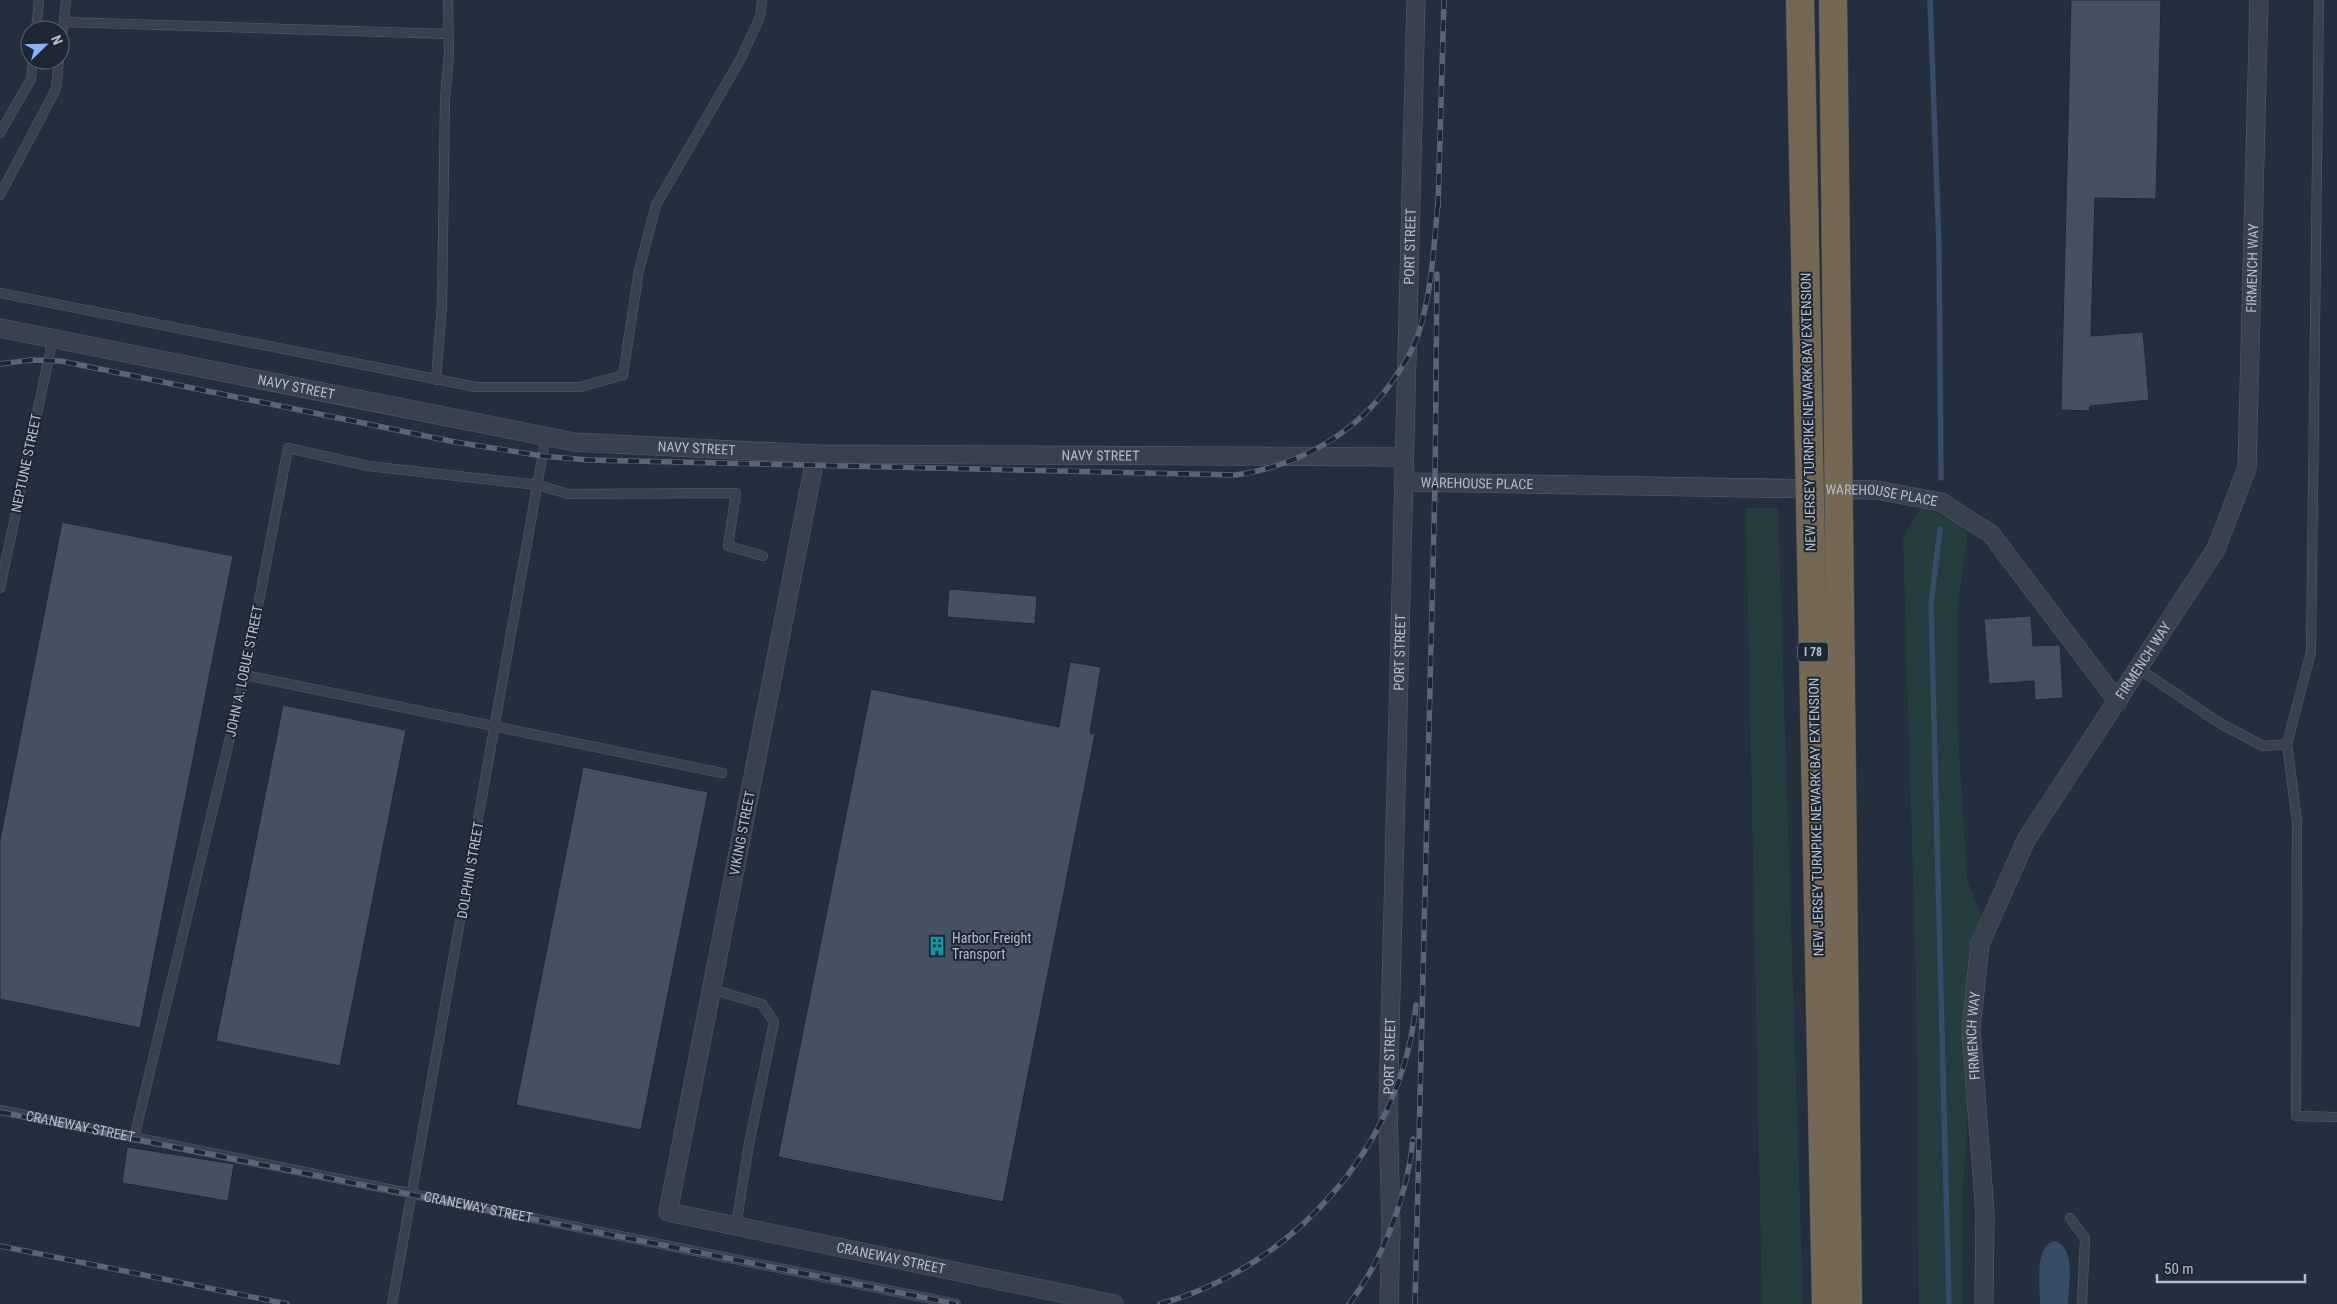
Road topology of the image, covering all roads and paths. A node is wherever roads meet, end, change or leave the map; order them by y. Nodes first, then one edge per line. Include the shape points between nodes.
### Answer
1 (39, 0) edge
2 (66, 0) edge
3 (448, 0) edge
4 (762, 0) edge
5 (1416, 0) edge
6 (1800, 0) edge
7 (1834, 0) edge
8 (2259, 0) edge
9 (2319, 0) edge
10 (37, 20) edge
11 (64, 20) edge
12 (70, 22) edge
13 (448, 34) junction
14 (32, 70) edge
15 (58, 70) edge
16 (0, 133) edge
17 (0, 195) edge
18 (0, 293) edge
19 (0, 328) edge
20 (53, 338) junction
21 (436, 380) junction
22 (546, 436) junction
23 (816, 454) junction
24 (1404, 457) junction
25 (1403, 482) junction
26 (538, 485) junction
27 (763, 556) dead end
28 (0, 588) edge
29 (2139, 669) junction
30 (245, 675) junction
31 (2118, 702) junction
32 (495, 727) junction
33 (2286, 744) junction
34 (722, 773) dead end
35 (711, 990) junction
36 (0, 1110) edge
37 (2337, 1117) edge
38 (134, 1138) junction
39 (412, 1194) junction
40 (668, 1212) joint
41 (2070, 1218) dead end
42 (736, 1226) junction
43 (392, 1304) edge
44 (956, 1304) edge
45 (1114, 1304) edge
46 (1389, 1304) edge
47 (1826, 1304) edge
48 (1848, 1304) edge
49 (1984, 1304) edge
50 (2082, 1304) edge

1 - 10 lane
2 - 11 lane
3 - 13 lane
4 - 21 lane via 760,17 740,60 656,205 639,270 624,375 580,387 476,387
5 - 24 street, PORT STREET
6 - 47 highway, NEW JERSEY TURNPIKE NEWARK BAY EXTENSION / I 78, bridge
7 - 48 highway, NEW JERSEY TURNPIKE NEWARK BAY EXTENSION / I 78, bridge
8 - 29 street, FIRMENCH WAY via 2247,468 2216,549
9 - 33 lane via 2311,652
12 - 13 lane
13 - 21 lane via 442,306
14 - 16 lane via 31,79
15 - 17 lane via 56,89
18 - 21 lane
19 - 20 street, NAVY STREET
20 - 22 street, NAVY STREET
20 - 28 lane, NEPTUNE STREET
22 - 23 street, NAVY STREET via 574,442
22 - 26 lane, DOLPHIN STREET
23 - 24 street, NAVY STREET
23 - 35 street, VIKING STREET
24 - 25 street, PORT STREET
25 - 31 street, WAREHOUSE PLACE via 1876,490 1941,502 1991,534
25 - 46 street, PORT STREET via 1388,1108
26 - 27 lane via 568,494 736,493 728,546
26 - 30 lane, JOHN A. LOBUE STREET via 368,466 288,448
26 - 32 lane, DOLPHIN STREET
29 - 31 street, FIRMENCH WAY
29 - 33 lane via 2218,722 2263,746
30 - 32 lane
30 - 38 lane, JOHN A. LOBUE STREET
31 - 49 street, FIRMENCH WAY via 2026,840 1980,944 1971,1030 1985,1214
32 - 34 lane
32 - 39 lane, DOLPHIN STREET
33 - 37 lane via 2296,821 2296,1116
35 - 40 street, VIKING STREET
35 - 42 lane via 762,1004 774,1022
36 - 38 lane, CRANEWAY STREET
38 - 39 lane, CRANEWAY STREET
39 - 43 lane, DOLPHIN STREET
39 - 44 lane, CRANEWAY STREET
40 - 42 street, CRANEWAY STREET
41 - 50 lane via 2085,1238
42 - 45 street, CRANEWAY STREET

